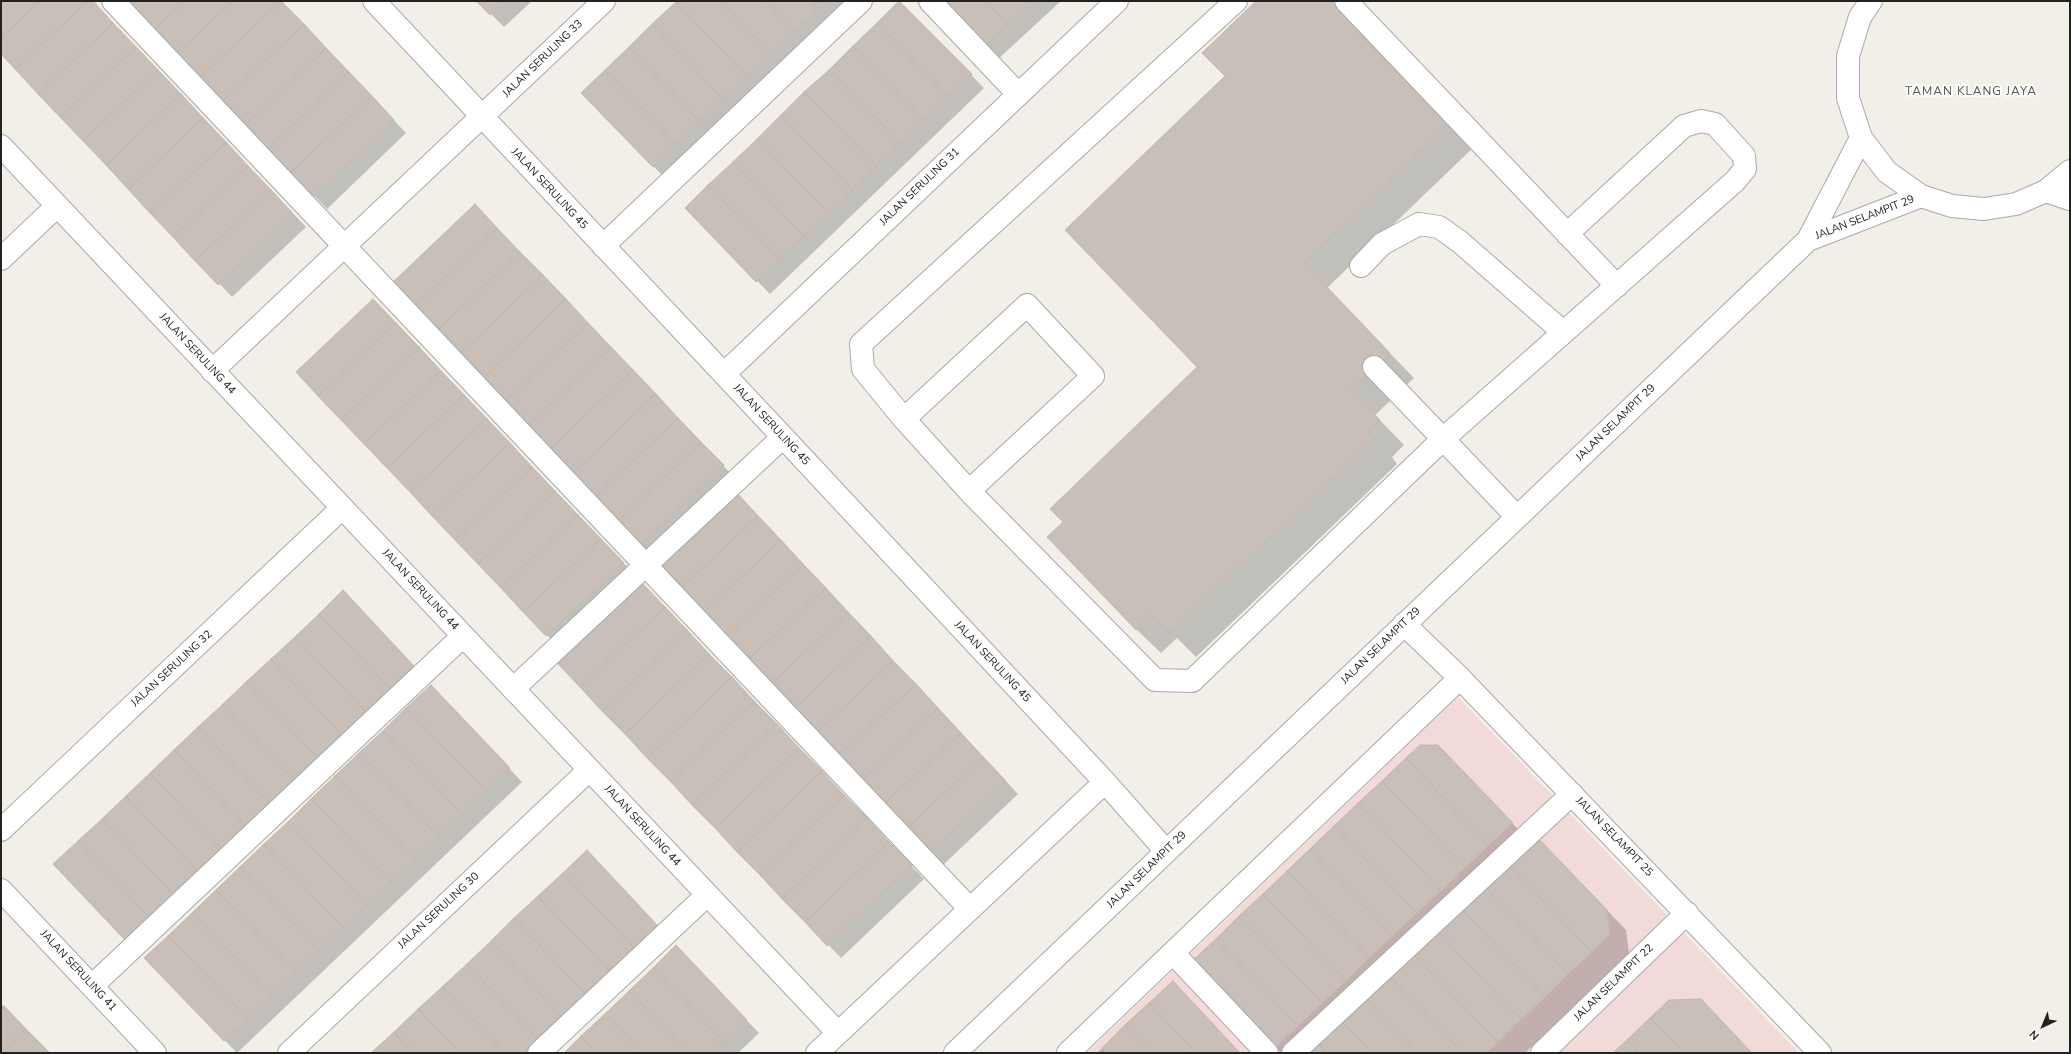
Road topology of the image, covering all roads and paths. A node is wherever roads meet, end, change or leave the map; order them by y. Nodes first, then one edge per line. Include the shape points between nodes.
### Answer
1 (113, 1) edge
2 (374, 1) edge
3 (604, 1) edge
4 (861, 1) edge
5 (930, 1) edge
6 (1117, 1) edge
7 (1236, 1) edge
8 (1346, 1) edge
9 (1862, 6) edge
10 (1018, 94) junction
11 (482, 118) junction
12 (1861, 138) junction
13 (1, 146) edge
14 (2070, 171) edge
15 (2046, 191) junction
16 (1921, 196) junction
17 (2070, 199) edge
18 (57, 206) junction
19 (1567, 234) junction
20 (1808, 240) junction
21 (344, 246) junction
22 (603, 246) junction
23 (1, 259) edge
24 (1361, 266) dead end
25 (1617, 286) junction
26 (1563, 332) junction
27 (1374, 368) dead end
28 (212, 370) junction
29 (724, 374) junction
30 (904, 420) junction
31 (783, 437) junction
32 (1443, 439) junction
33 (969, 491) junction
34 (342, 508) junction
35 (1517, 517) junction
36 (645, 565) junction
37 (1404, 624) junction
38 (464, 636) junction
39 (1460, 678) junction
40 (513, 689) junction
41 (589, 770) junction
42 (1105, 782) junction
43 (1572, 794) junction
44 (1, 830) edge
45 (1166, 851) junction
46 (1, 890) edge
47 (707, 895) junction
48 (970, 909) junction
49 (1687, 913) junction
50 (1173, 952) junction
51 (92, 986) junction
52 (838, 1034) junction
53 (1816, 1051) edge
54 (155, 1053) edge
55 (289, 1053) edge
56 (539, 1053) edge
57 (817, 1053) edge
58 (955, 1053) edge
59 (1068, 1053) edge
60 (1268, 1053) edge
61 (1294, 1053) edge
62 (1542, 1053) edge

1 - 21 street
2 - 11 street, JALAN SERULING 45
3 - 11 street, JALAN SERULING 33
4 - 22 street
5 - 10 street
6 - 10 street, JALAN SERULING 31
7 - 30 street via 861,344 863,369
8 - 19 street
9 - 12 street via 1848,56 1848,98
10 - 29 street, JALAN SERULING 31
11 - 21 street, JALAN SERULING 33
11 - 22 street, JALAN SERULING 45
12 - 16 street via 1886,172
12 - 20 street, JALAN SELAMPIT 29
13 - 18 street, JALAN SERULING 44
14 - 15 street
15 - 16 street via 2016,204 1984,209 1952,206
15 - 17 street
16 - 20 street, JALAN SELAMPIT 29
18 - 23 street
18 - 28 street, JALAN SERULING 44
19 - 25 street
19 - 25 street via 1684,126 1701,121 1715,124 1744,156 1745,169 1735,181
20 - 35 street, JALAN SELAMPIT 29
21 - 28 street, JALAN SERULING 33
21 - 36 street
22 - 29 street, JALAN SERULING 45
24 - 26 street via 1382,244 1419,224 1439,228 1460,242
25 - 26 street
26 - 32 street
27 - 32 street
28 - 34 street, JALAN SERULING 44
29 - 31 street, JALAN SERULING 45
30 - 33 street
30 - 33 street via 1027,305 1093,376
31 - 36 street
31 - 42 street, JALAN SERULING 45
32 - 33 street via 1192,681 1155,680
32 - 35 street
34 - 38 street, JALAN SERULING 44
34 - 44 street, JALAN SERULING 32
35 - 37 street, JALAN SELAMPIT 29
36 - 40 street
36 - 48 street
37 - 39 street, JALAN SELAMPIT 25
37 - 45 street, JALAN SELAMPIT 29
38 - 40 street, JALAN SERULING 44
38 - 51 street
39 - 43 street, JALAN SELAMPIT 25
39 - 50 street
40 - 41 street, JALAN SERULING 44
41 - 47 street, JALAN SERULING 44
41 - 55 street, JALAN SERULING 30
42 - 45 street, JALAN SERULING 45
42 - 48 street
43 - 49 street, JALAN SELAMPIT 25
43 - 61 street
45 - 58 street, JALAN SELAMPIT 29
46 - 51 street, JALAN SERULING 41
47 - 52 street, JALAN SERULING 44
47 - 56 street
48 - 52 street
49 - 53 street, JALAN SELAMPIT 25
49 - 62 street, JALAN SELAMPIT 22
50 - 59 street
50 - 60 street
51 - 54 street, JALAN SERULING 41
52 - 57 street

